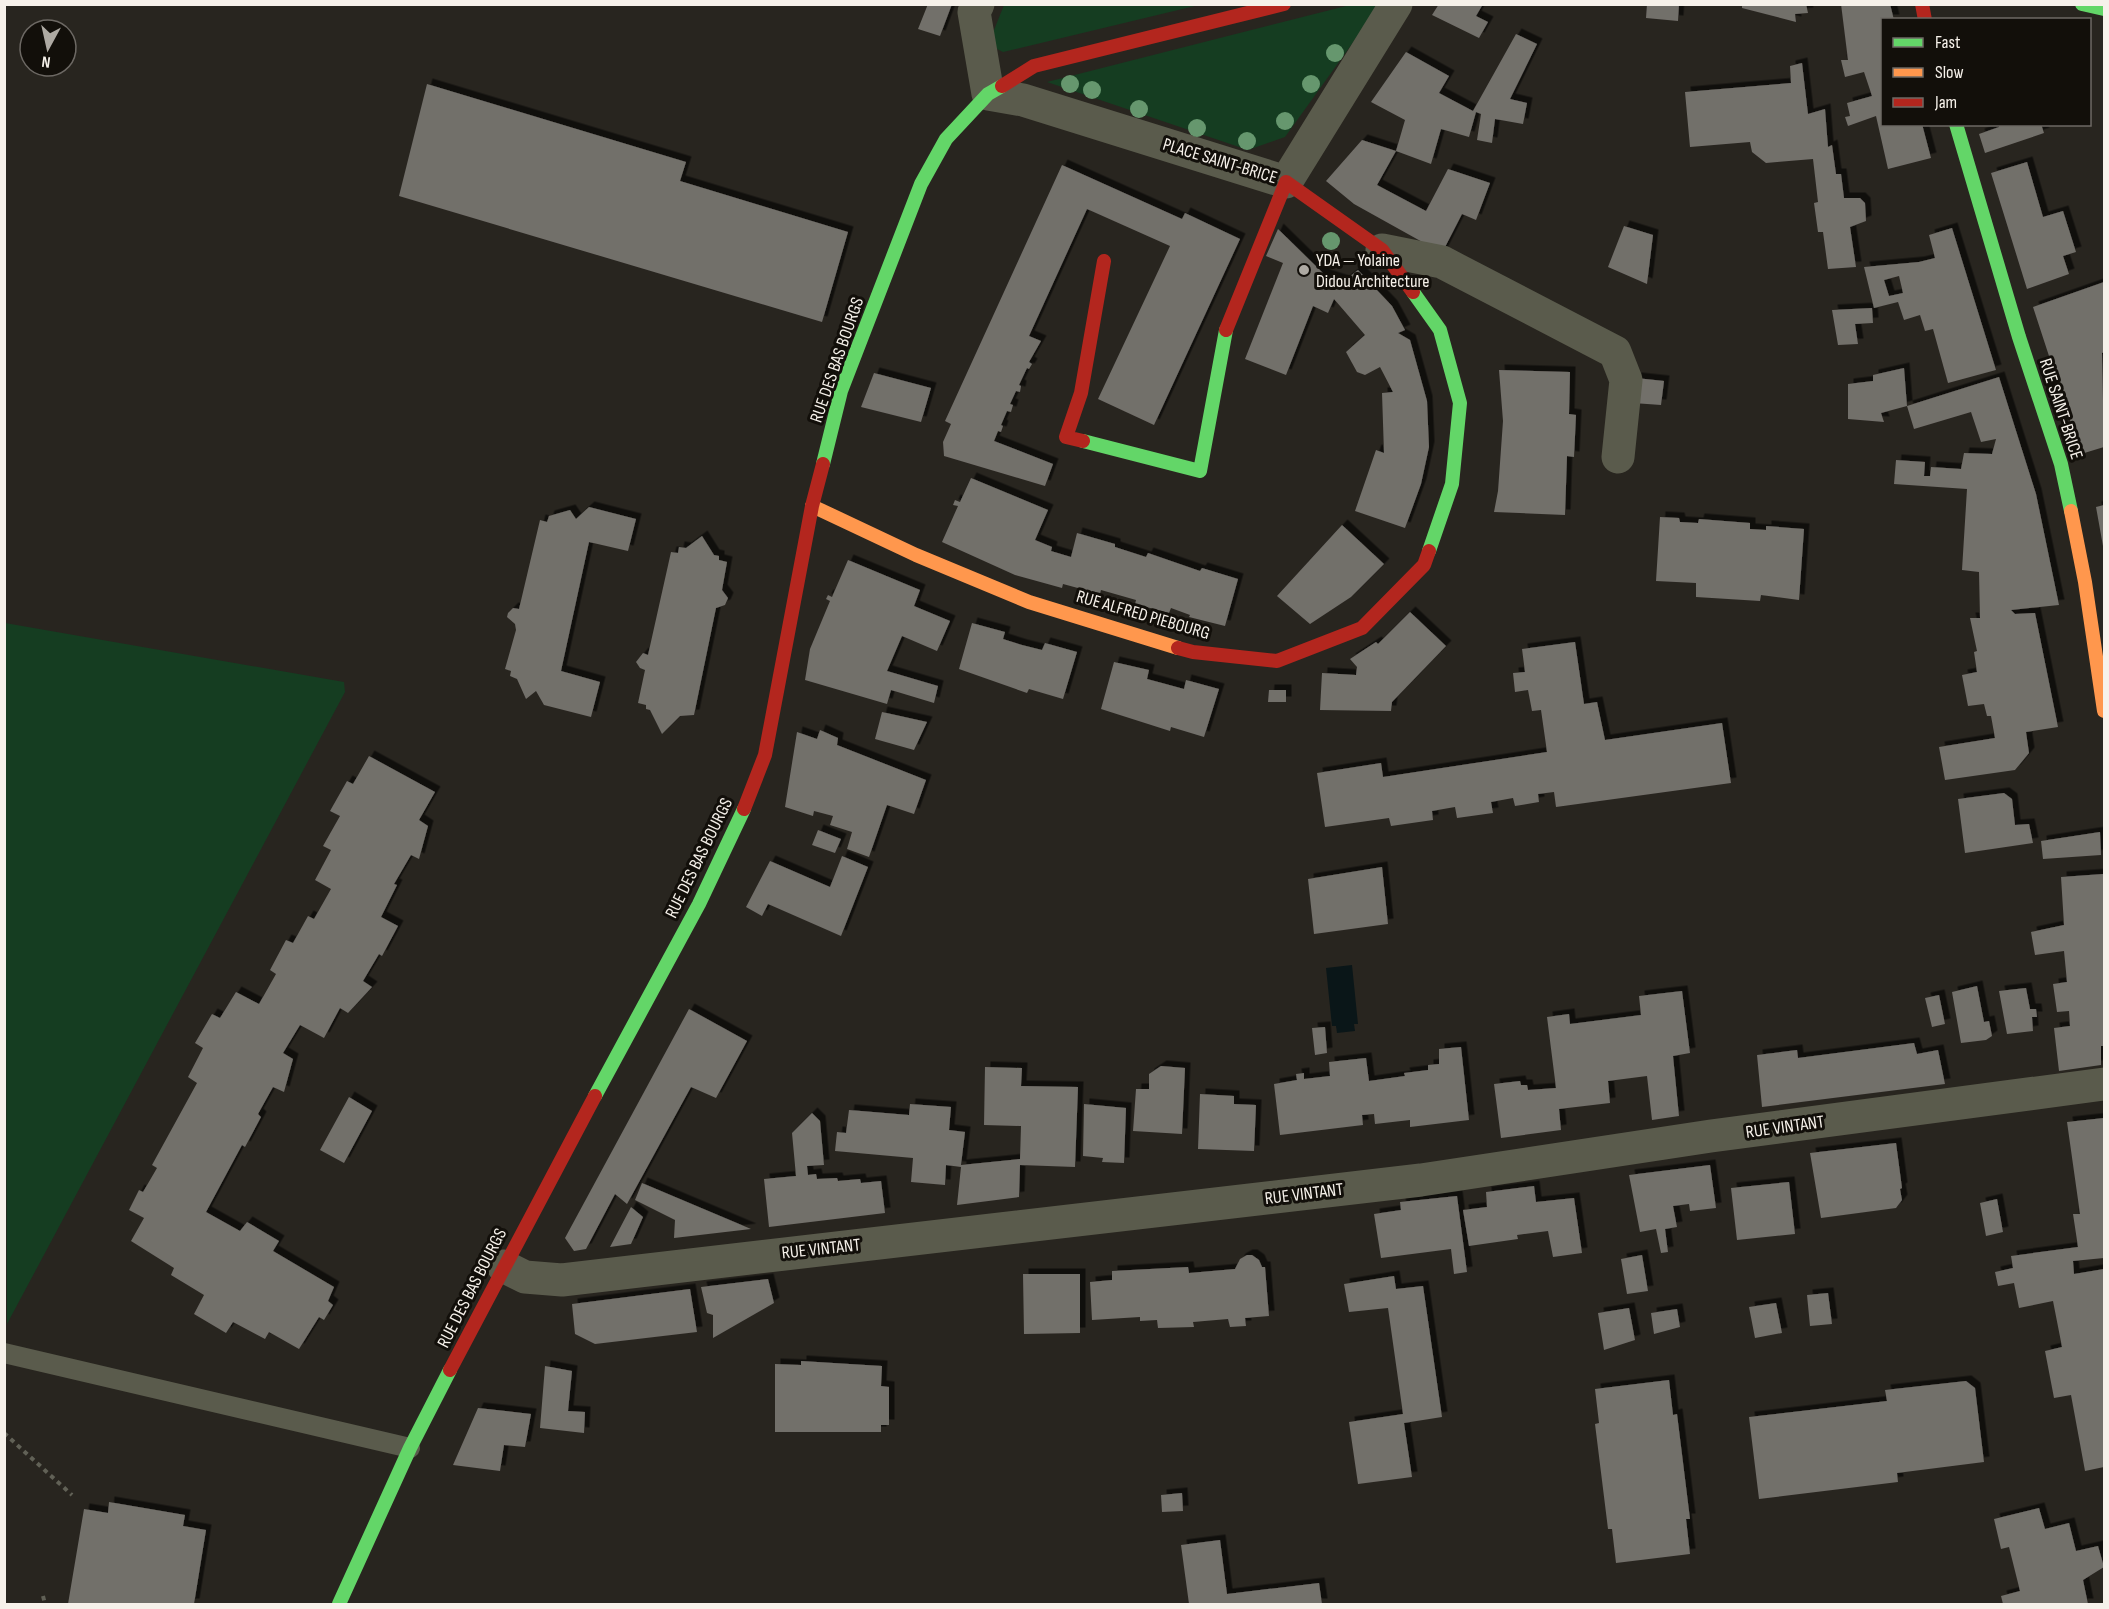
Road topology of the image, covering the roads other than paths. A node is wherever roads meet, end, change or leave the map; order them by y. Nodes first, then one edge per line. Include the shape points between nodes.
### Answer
1 (978, 4) edge
2 (1284, 4) edge
3 (1396, 4) edge
4 (2082, 4) edge
5 (2104, 9) edge
6 (988, 94) junction
7 (1957, 126) edge
8 (1286, 182) junction
9 (1382, 249) junction
10 (1104, 261) dead end
11 (1618, 458) dead end
12 (812, 506) junction
13 (2104, 711) edge
14 (2104, 1084) edge
15 (503, 1266) junction
16 (4, 1353) edge
17 (410, 1448) junction
18 (339, 1605) edge

1 - 6 street via 974,12
2 - 6 street, RUE DES BAS BOURGS via 1034,66
3 - 8 street, PLACE SAINT-BRICE
4 - 5 street
6 - 8 street, PLACE SAINT-BRICE via 1023,100
6 - 12 street, RUE DES BAS BOURGS via 946,140 921,184 841,391
7 - 13 street, RUE SAINT-BRICE via 2061,464 2085,582
8 - 9 street, RUE ALFRED PIEBOURG
8 - 10 street via 1226,328 1200,471 1066,437 1081,393
9 - 11 street via 1442,262 1616,352 1626,380
9 - 12 street, RUE ALFRED PIEBOURG via 1440,330 1460,403 1452,484 1424,565 1362,628 1277,661 1193,652 1029,602
12 - 15 street, RUE DES BAS BOURGS via 765,755 738,826
14 - 15 street, RUE VINTANT via 1420,1180 951,1236 562,1280 525,1277
15 - 17 street, RUE DES BAS BOURGS
16 - 17 lane
17 - 18 street, RUE DES BAS BOURGS

